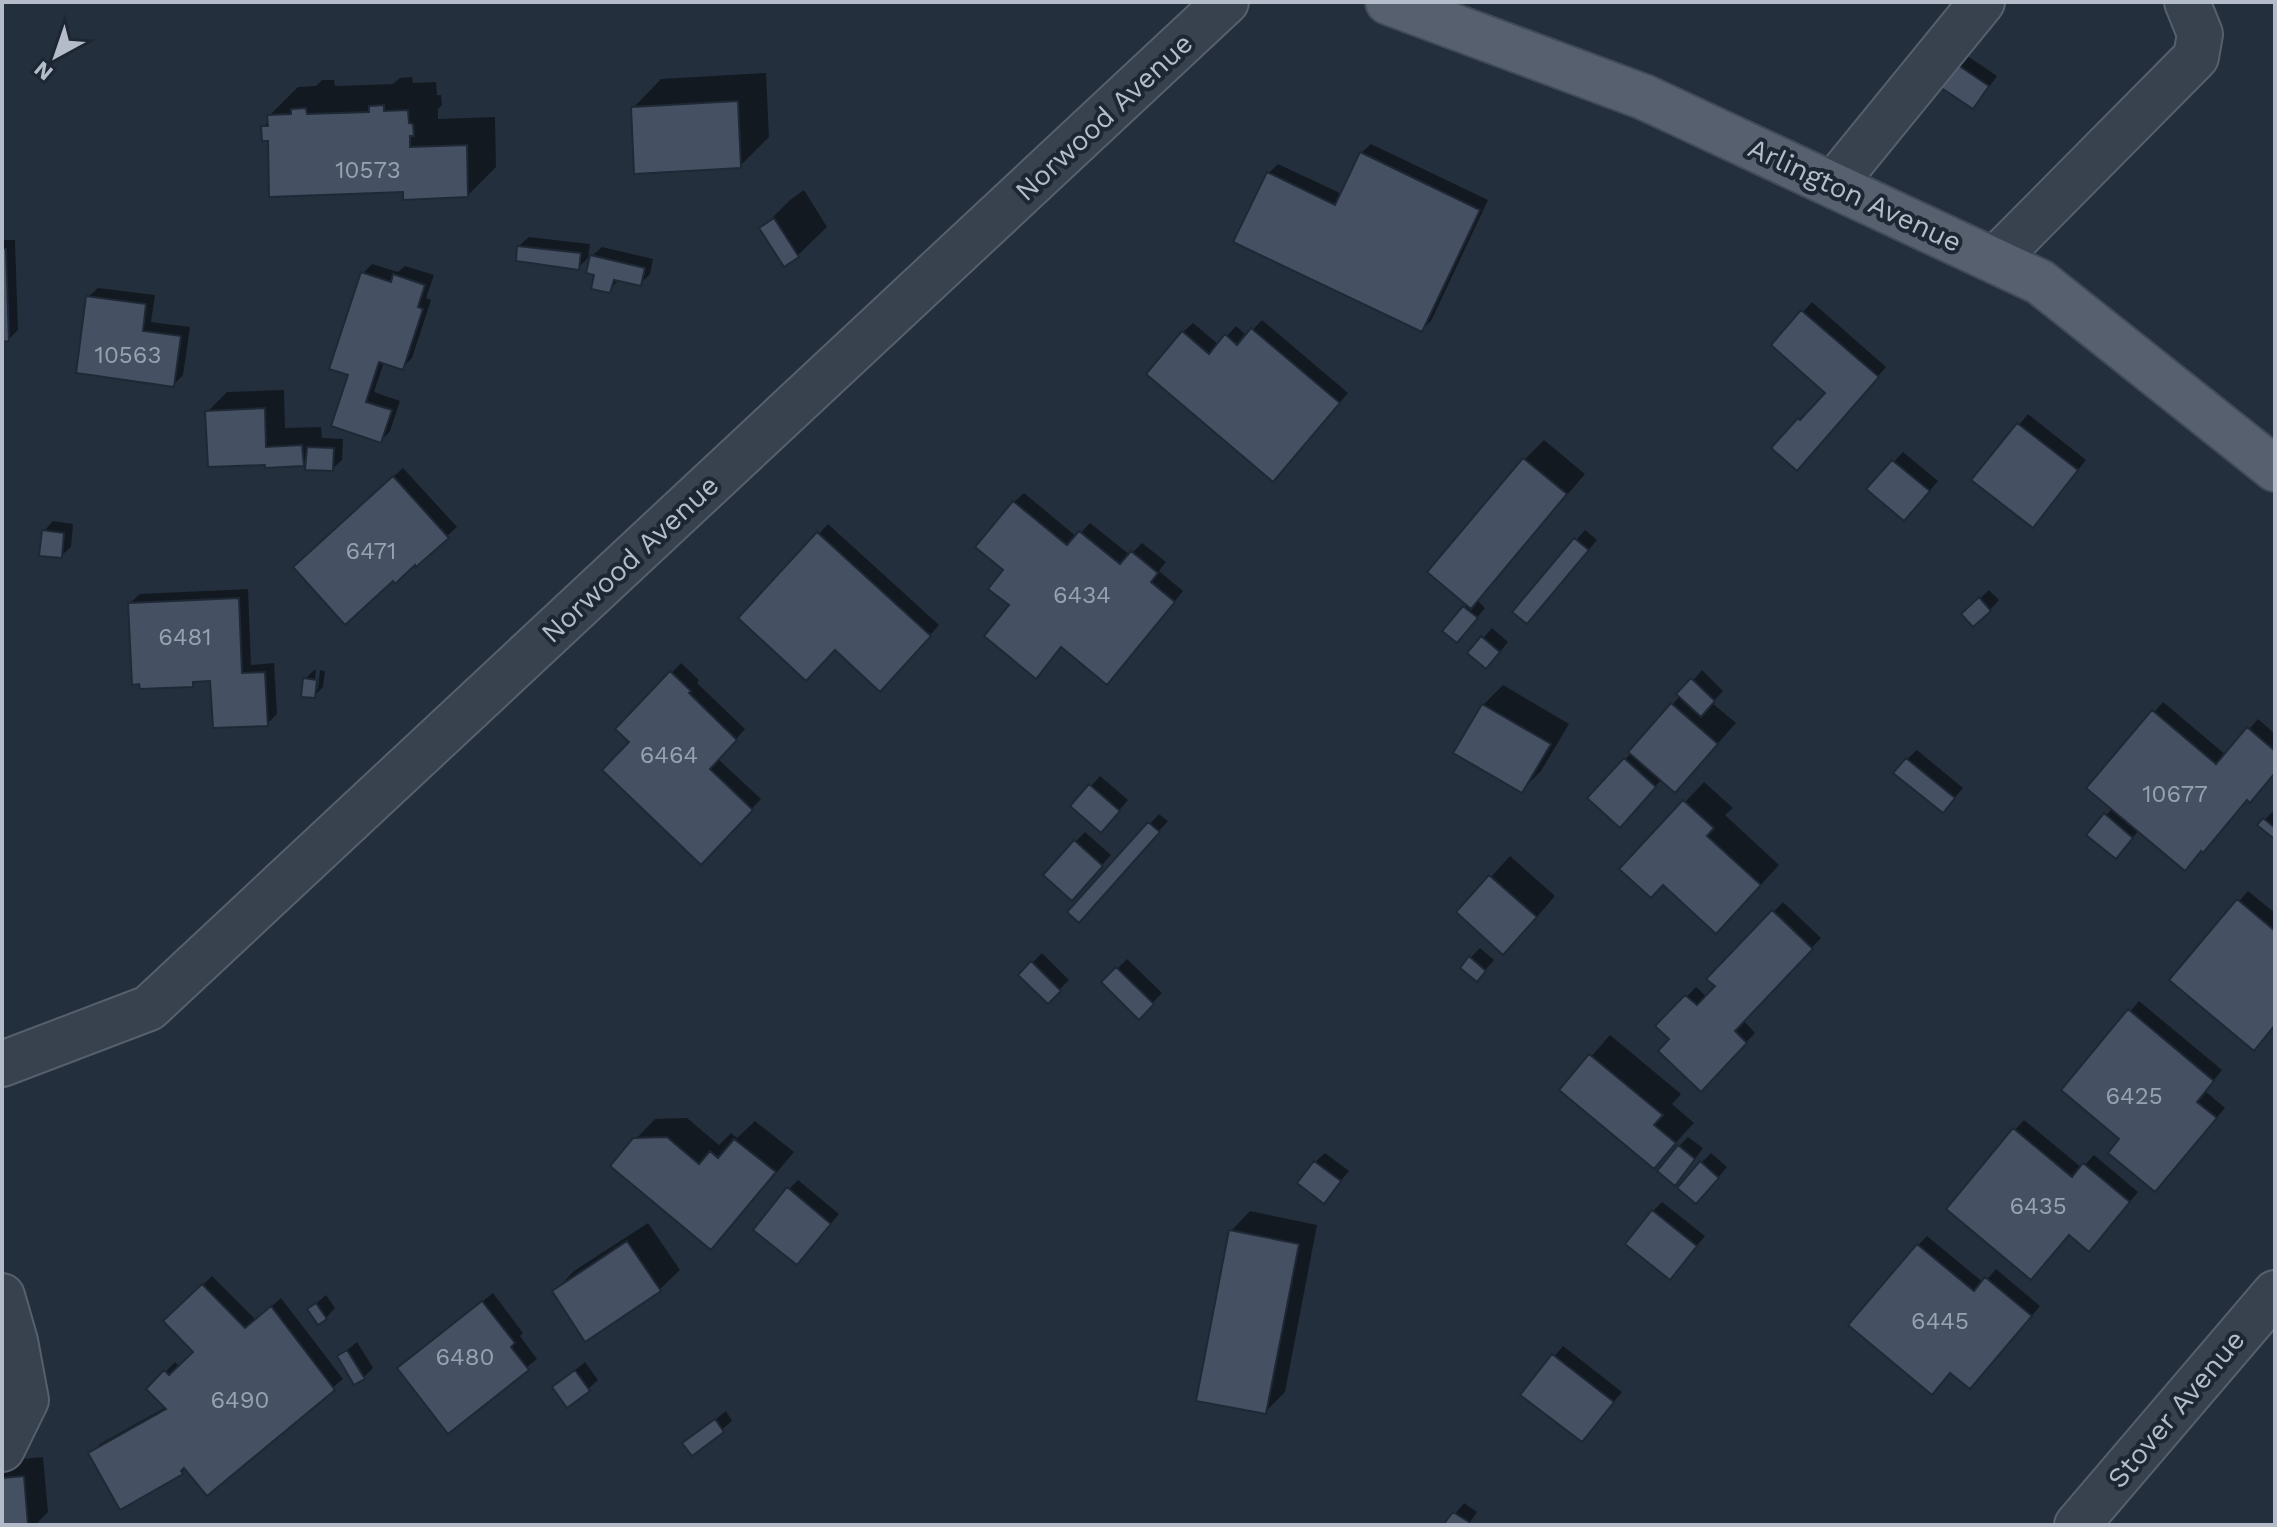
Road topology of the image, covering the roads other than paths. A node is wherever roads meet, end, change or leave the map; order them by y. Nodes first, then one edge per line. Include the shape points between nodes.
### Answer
1 (1226, 2) edge
2 (1388, 2) edge
3 (1982, 2) edge
4 (2187, 2) edge
5 (1833, 185) junction
6 (1995, 260) junction
7 (2275, 469) edge
8 (2, 1064) edge
9 (2275, 1293) edge
10 (2, 1296) edge
11 (2, 1449) edge
12 (2077, 1525) edge

1 - 8 street, Norwood Avenue via 149,1008
2 - 5 main road, Arlington Avenue via 1644,97
3 - 5 street
4 - 6 street via 2200,34 2196,57
5 - 6 main road, Arlington Avenue
6 - 7 main road, Arlington Avenue via 2040,282
9 - 12 street, Stover Avenue
10 - 11 street via 26,1400

